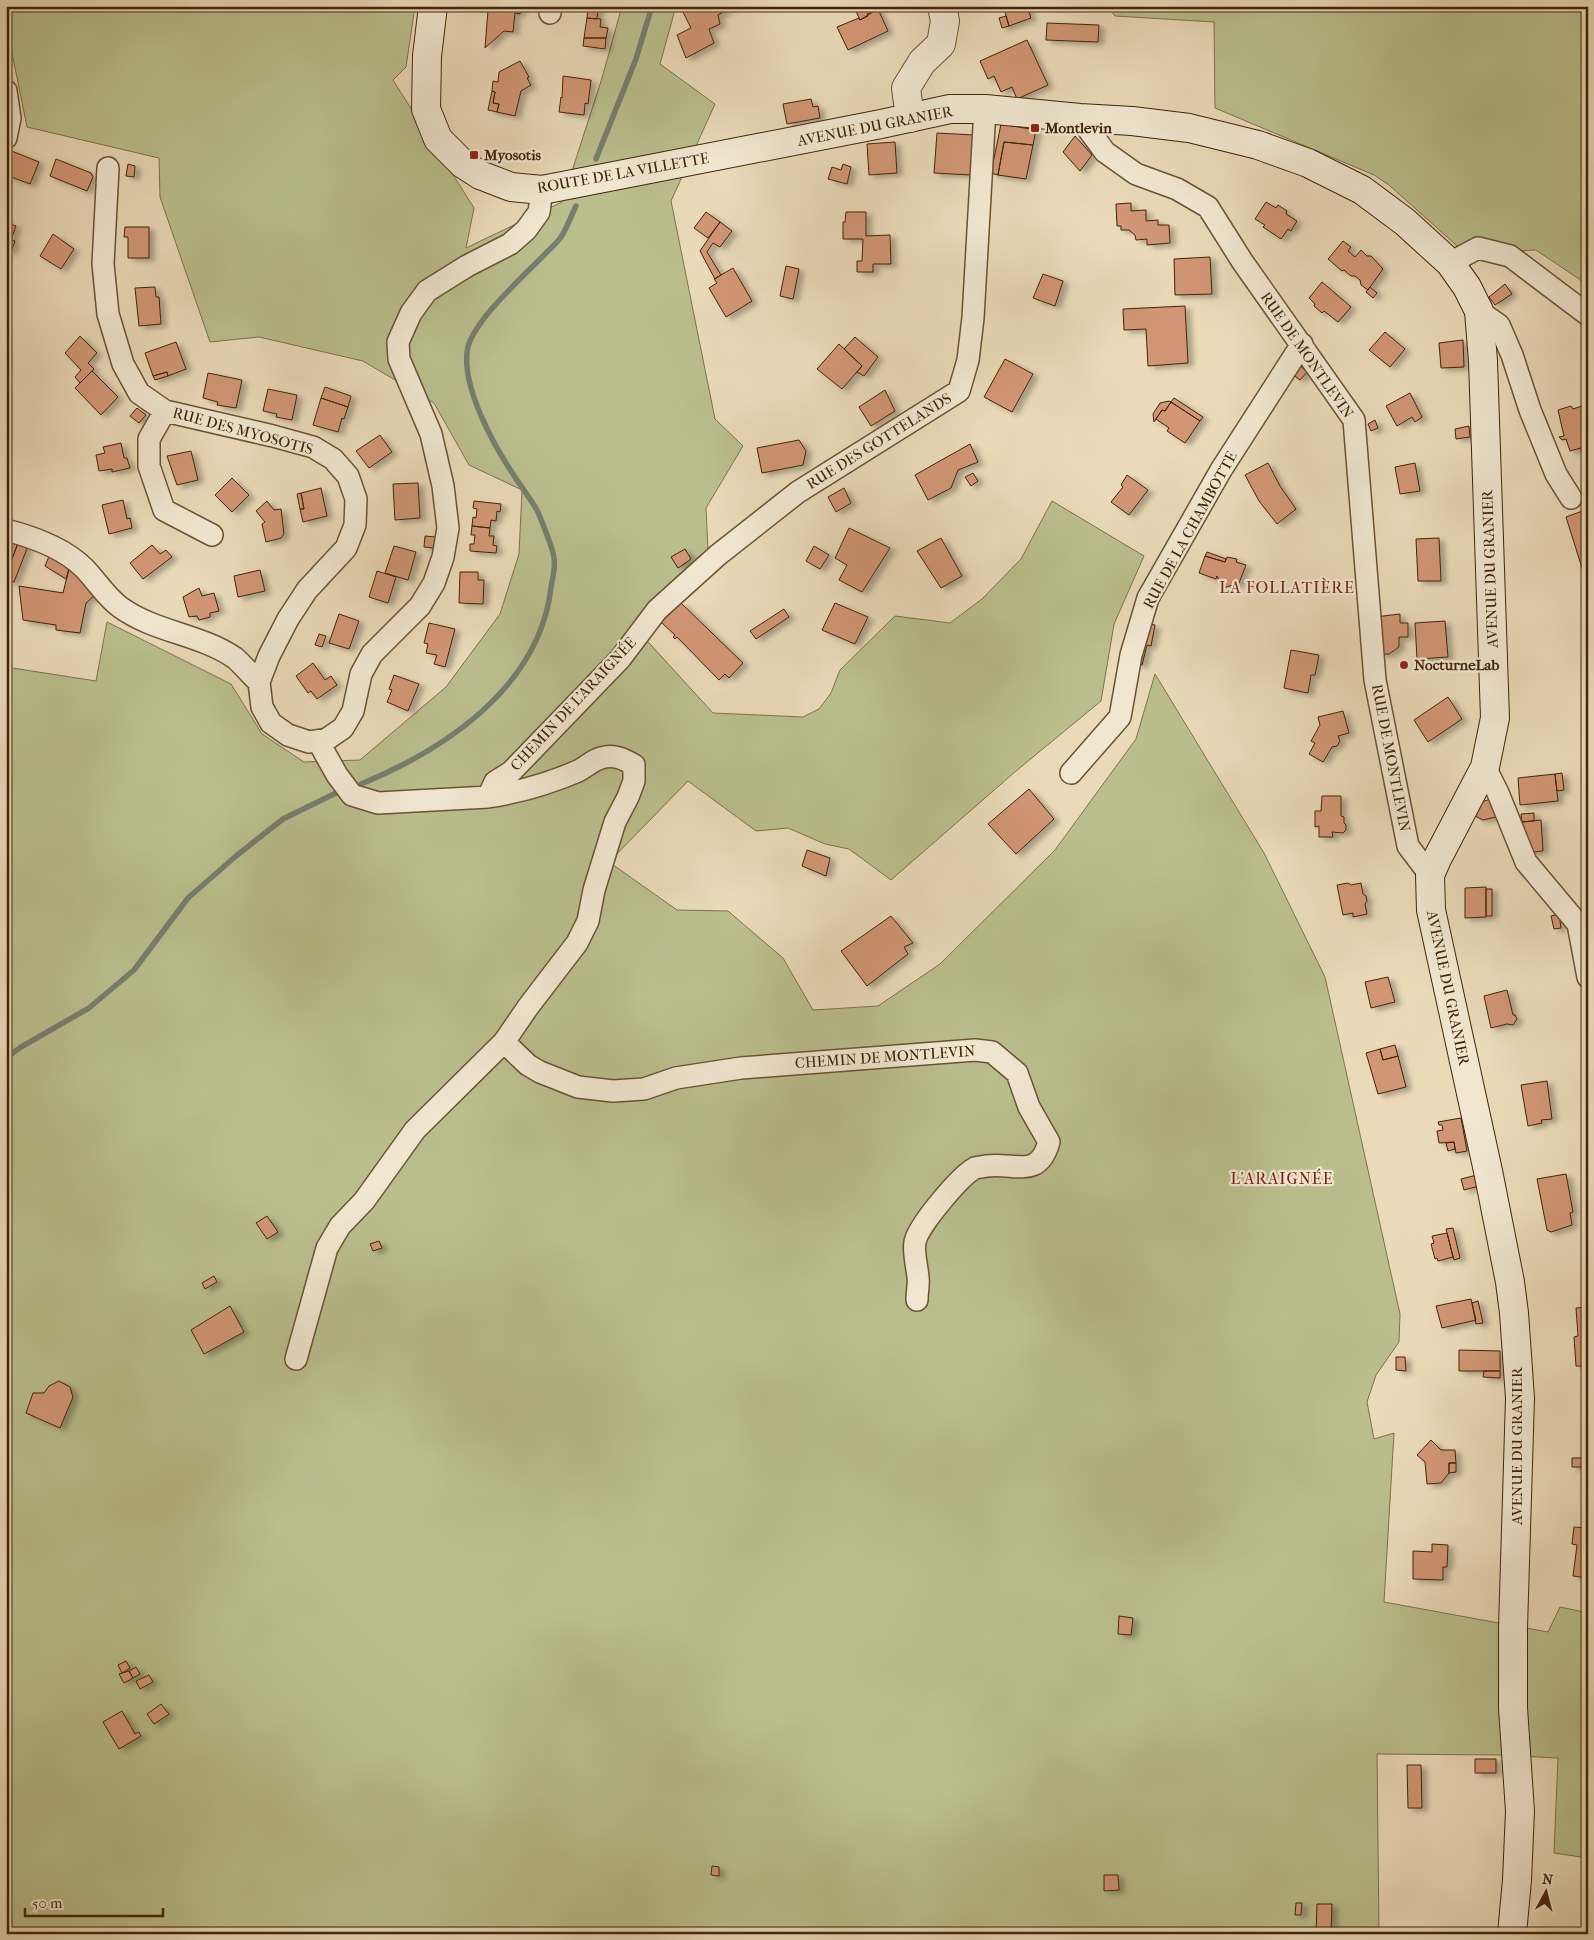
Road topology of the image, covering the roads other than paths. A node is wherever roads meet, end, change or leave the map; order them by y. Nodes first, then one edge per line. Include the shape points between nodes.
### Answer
1 (433, 6) edge
2 (942, 6) edge
3 (6, 91) edge
4 (985, 109) junction
5 (910, 118) junction
6 (1080, 118) junction
7 (6, 138) edge
8 (750, 151) joint
9 (108, 168) dead end
10 (542, 190) junction
11 (1450, 263) junction
12 (1479, 311) junction
13 (1588, 315) edge
14 (1302, 344) junction
15 (165, 411) junction
16 (1571, 498) dead end
17 (6, 530) edge
18 (212, 535) dead end
19 (718, 555) joint
20 (259, 682) junction
21 (318, 741) junction
22 (1485, 767) junction
23 (1071, 773) dead end
24 (488, 797) junction
25 (1430, 875) junction
26 (1588, 977) edge
27 (504, 1042) junction
28 (916, 1300) dead end
29 (296, 1359) dead end
30 (1512, 1934) edge

1 - 10 main road, ROUTE DE LA VILLETTE via 427,56 426,109 438,139 463,164 480,175 511,187
2 - 5 main road via 945,21 941,44 922,62 906,88
3 - 7 street via 10,118
4 - 5 main road, AVENUE DU GRANIER via 950,109
4 - 6 main road, AVENUE DU GRANIER
4 - 19 street, RUE DES GOTTELANDS via 973,318 968,360 959,391 798,492
5 - 8 main road, AVENUE DU GRANIER
6 - 11 main road, AVENUE DU GRANIER via 1190,128 1258,144 1308,163 1362,190 1405,222
6 - 14 street, RUE DE MONTLEVIN via 1105,152 1136,174 1177,188 1208,207 1242,261
8 - 10 main road, ROUTE DE LA VILLETTE
9 - 15 street, RUE DES MYOSOTIS via 103,264 108,314 123,364 139,393
10 - 21 street via 539,212 526,230 510,244 427,291 411,313 398,342 399,360 431,434 443,486 448,528 443,557 434,583 420,606 372,654 361,674 353,711 342,728 327,739
11 - 12 main road, AVENUE DU GRANIER
11 - 13 street via 1478,248 1510,256
12 - 16 street via 1499,325 1556,474
12 - 22 main road, AVENUE DU GRANIER via 1495,718
14 - 23 street, RUE DE LA CHAMBOTTE via 1221,470 1148,598 1131,655 1120,717
14 - 25 street, RUE DE MONTLEVIN via 1354,420 1375,680 1408,846
15 - 18 street via 149,439 149,466 164,510
15 - 20 street, RUE DES MYOSOTIS via 313,447 333,459 348,476 356,499 355,525 346,548 307,590 293,611
17 - 20 street via 30,536 58,550 83,566 119,607 147,623 210,645 235,658
19 - 24 street, CHEMIN DE L'ARAIGNÉE via 657,610 620,658 511,772 495,782
20 - 21 street, RUE DES MYOSOTIS via 262,706 271,723 288,735 309,742
21 - 24 street via 352,794 378,803
22 - 25 main road, AVENUE DU GRANIER
22 - 26 street via 1526,862 1578,924
24 - 27 street via 538,787 600,758 614,756 634,765 634,781 615,822 588,921 577,944
25 - 30 main road, AVENUE DU GRANIER via 1431,910 1488,1171 1514,1313 1520,1398 1513,1708 1520,1811
27 - 28 street, CHEMIN DE MONTLEVIN via 540,1072 578,1087 613,1091 644,1089 676,1078 741,1068 975,1050 992,1052 1017,1073 1029,1107 1049,1142 1041,1162 1025,1168 1000,1164 975,1168 926,1220 915,1243
27 - 29 street via 415,1130 371,1194 340,1226 327,1248

